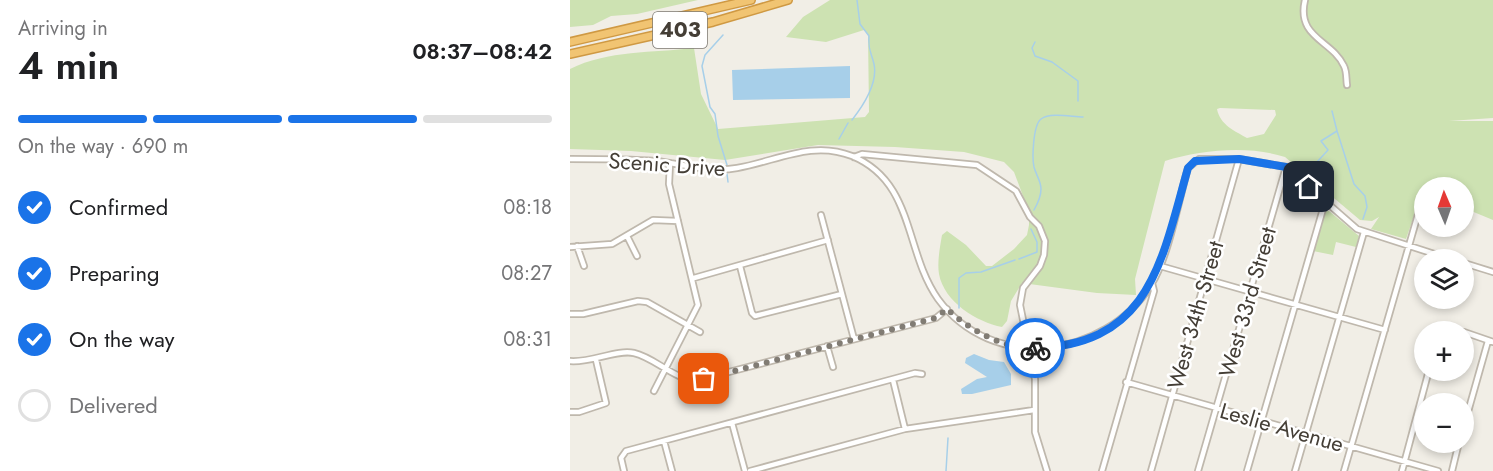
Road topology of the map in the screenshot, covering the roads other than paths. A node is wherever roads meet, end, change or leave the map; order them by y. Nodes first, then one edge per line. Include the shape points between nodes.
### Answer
1 (751, 0) edge
2 (788, 0) edge
3 (1305, 0) edge
4 (570, 42) edge
5 (570, 54) edge
6 (1347, 85) dead end
7 (854, 157) junction
8 (570, 159) edge
9 (1239, 159) junction
10 (670, 163) junction
11 (1286, 167) junction
12 (1325, 202) junction
13 (821, 215) dead end
14 (678, 221) junction
15 (1414, 226) edge
16 (1364, 232) junction
17 (627, 236) junction
18 (828, 240) junction
19 (577, 246) junction
20 (1408, 246) junction
21 (570, 247) edge
22 (1418, 249) edge
23 (637, 256) dead end
24 (584, 266) dead end
25 (740, 266) junction
26 (1160, 266) junction
27 (1474, 266) edge
28 (1493, 272) edge
29 (694, 278) junction
30 (1205, 279) junction
31 (1152, 283) junction
32 (1250, 292) junction
33 (842, 294) junction
34 (1141, 300) junction
35 (1295, 304) junction
36 (947, 309) junction
37 (1148, 311) junction
38 (752, 313) junction
39 (570, 314) edge
40 (1340, 318) junction
41 (746, 320) dead end
42 (688, 325) junction
43 (1385, 330) junction
44 (700, 332) dead end
45 (1474, 336) edge
46 (854, 339) junction
47 (1491, 342) edge
48 (827, 346) junction
49 (1029, 348) junction
50 (596, 360) junction
51 (570, 362) edge
52 (833, 367) dead end
53 (666, 368) junction
54 (922, 374) dead end
55 (720, 375) junction
56 (893, 380) junction
57 (1426, 381) edge
58 (1126, 382) junction
59 (654, 391) dead end
60 (725, 395) dead end
61 (1172, 395) junction
62 (1474, 395) edge
63 (1217, 408) junction
64 (1034, 410) junction
65 (570, 412) edge
66 (1261, 421) junction
67 (732, 423) junction
68 (905, 429) junction
69 (1306, 434) junction
70 (664, 441) junction
71 (1351, 446) junction
72 (1456, 453) edge
73 (1406, 462) junction
74 (624, 471) edge
75 (672, 471) edge
76 (745, 471) edge
77 (750, 471) edge
78 (1047, 471) edge
79 (1102, 471) edge
80 (1151, 471) edge
81 (1198, 471) edge
82 (1247, 471) edge
83 (1295, 471) edge
84 (1344, 471) edge
85 (1402, 471) edge
86 (1438, 471) edge
87 (1452, 471) edge

1 - 4 highway, 403
2 - 5 highway, 403 via 713,22
3 - 6 street via 1307,26 1344,66
7 - 10 street, Scenic Drive via 815,149 725,170
7 - 36 street, Scenic Drive via 878,173 897,194 921,267
7 - 49 street via 862,154 966,162 984,168 1016,191 1045,241 1040,266 1021,296 1020,316
8 - 10 street, Scenic Drive
9 - 11 street, Scenic Drive
9 - 26 street, Scenic Drive via 1199,159 1190,165
9 - 30 street, West 34th Street
10 - 14 street via 667,177
11 - 12 street
11 - 32 street, West 33rd Street
12 - 16 street
12 - 35 street
13 - 18 street
14 - 17 street via 653,220
14 - 29 street
15 - 20 street
16 - 20 street
16 - 40 street
17 - 19 street via 612,244
17 - 23 street
18 - 25 street
18 - 33 street
19 - 21 street
19 - 24 street
20 - 22 street
20 - 43 street
25 - 29 street
25 - 38 street
26 - 30 street
26 - 31 street, Scenic Drive
27 - 28 street
29 - 42 street via 698,305
30 - 32 street
30 - 61 street, West 34th Street
31 - 34 street, Scenic Drive
31 - 37 street via 1154,291
32 - 35 street
32 - 63 street, West 33rd Street
33 - 38 street via 766,315
33 - 46 street
34 - 37 street
34 - 49 street, Scenic Drive via 1117,322 1088,339 1058,347
35 - 40 street
35 - 66 street
36 - 46 street via 936,318
36 - 49 street, Scenic Drive via 982,334
37 - 58 street
38 - 41 street
39 - 42 street via 638,301
40 - 43 street
40 - 69 street
42 - 44 street
42 - 53 street
43 - 71 street
45 - 47 street
46 - 48 street
47 - 62 street
48 - 52 street
48 - 55 street
49 - 64 street via 1035,379
50 - 51 street
50 - 53 street via 630,352
50 - 65 street via 606,403
53 - 55 street via 692,380
53 - 59 street
54 - 56 street
55 - 60 street
56 - 67 street
56 - 68 street
57 - 73 street
58 - 61 street, Leslie Avenue
58 - 79 street
61 - 63 street, Leslie Avenue
61 - 80 street, West 34th Street
63 - 66 street, Leslie Avenue
63 - 81 street, West 33rd Street
64 - 68 street
64 - 78 street via 1035,432
66 - 69 street, Leslie Avenue
66 - 82 street
67 - 70 street
67 - 76 street
68 - 77 street
69 - 71 street, Leslie Avenue
69 - 83 street
70 - 74 street via 626,452 621,458
70 - 75 street
71 - 73 street, Leslie Avenue
71 - 84 street
72 - 87 street
73 - 85 street
73 - 86 street, Leslie Avenue

